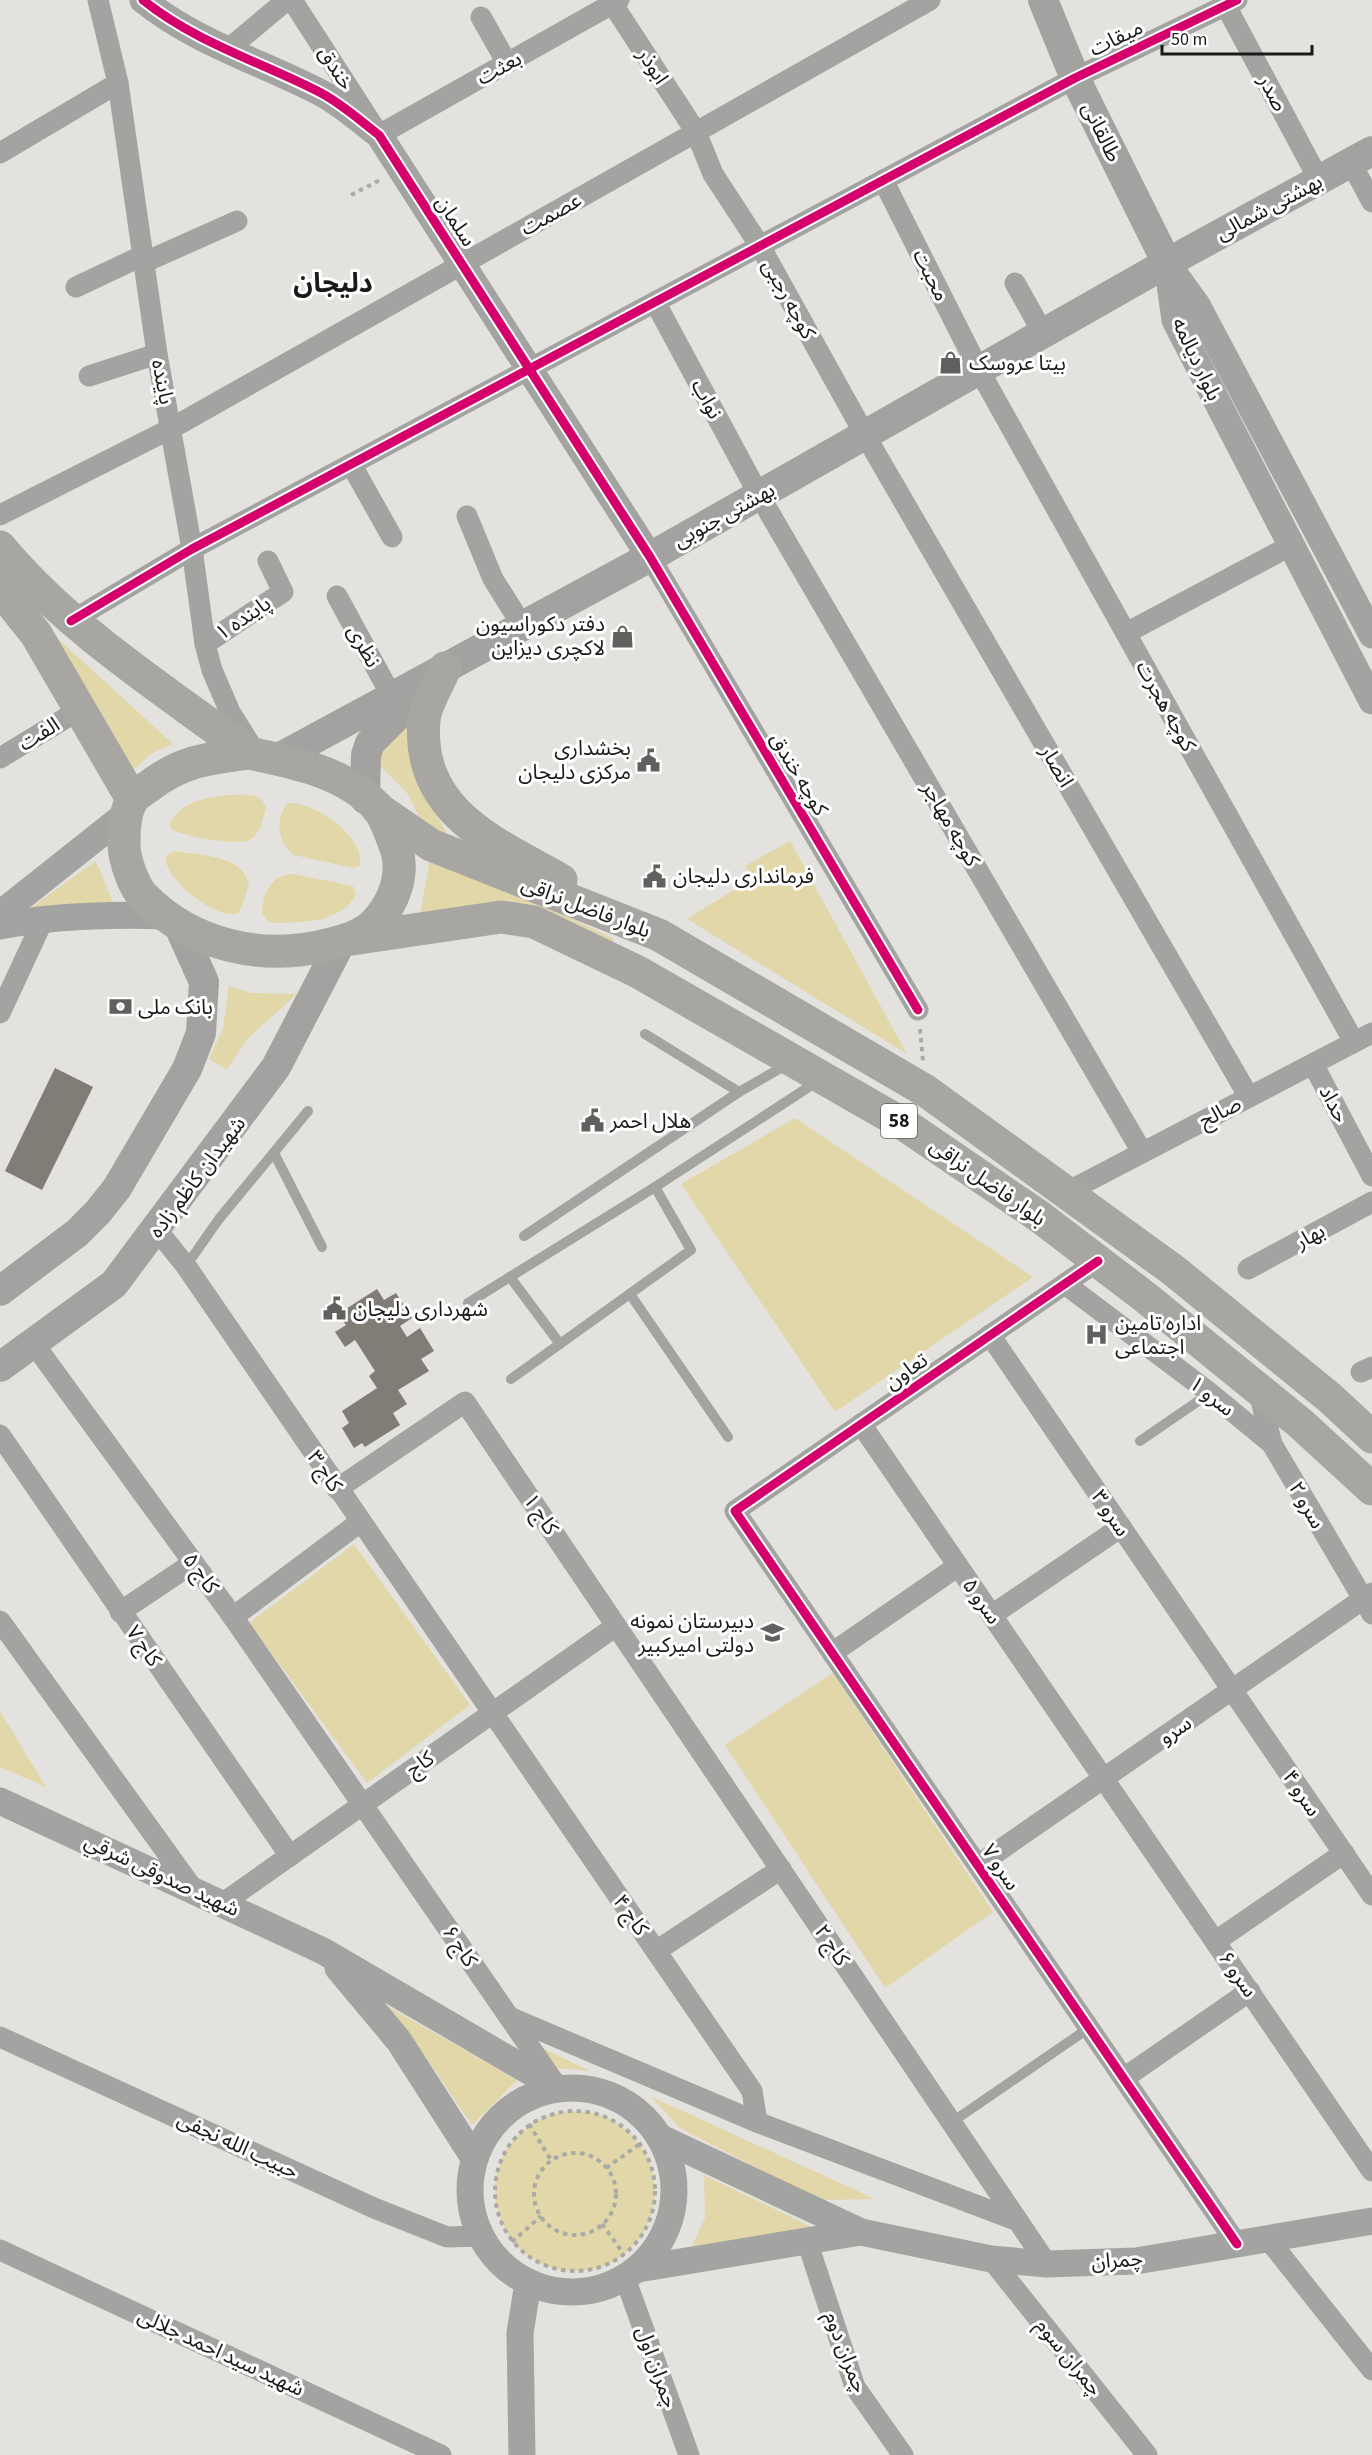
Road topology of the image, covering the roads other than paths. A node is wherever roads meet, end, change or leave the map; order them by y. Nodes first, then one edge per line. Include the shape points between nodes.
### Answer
1 (98, 0) edge
2 (143, 0) edge
3 (287, 0) edge
4 (292, 0) edge
5 (930, 0) edge
6 (614, 1) edge
7 (1045, 1) edge
8 (1232, 3) edge
9 (481, 17) dead end
10 (227, 50) junction
11 (507, 63) junction
12 (1075, 78) junction
13 (118, 83) junction
14 (696, 132) junction
15 (379, 135) junction
16 (0, 153) edge
17 (1362, 157) edge
18 (883, 180) junction
19 (1319, 180) junction
20 (1372, 202) edge
21 (237, 221) dead end
22 (760, 246) junction
23 (144, 258) junction
24 (1167, 263) junction
25 (462, 264) junction
26 (1015, 283) dead end
27 (76, 287) dead end
28 (655, 302) junction
29 (1043, 333) junction
30 (157, 354) junction
31 (529, 369) junction
32 (979, 370) junction
33 (89, 376) dead end
34 (172, 428) junction
35 (865, 435) junction
36 (351, 464) junction
37 (759, 495) junction
38 (0, 515) edge
39 (467, 516) dead end
40 (392, 537) dead end
41 (1290, 546) junction
42 (0, 547) edge
43 (192, 549) junction
44 (650, 557) junction
45 (268, 561) dead end
46 (0, 589) edge
47 (337, 596) dead end
48 (71, 621) junction
49 (522, 626) junction
50 (1125, 633) junction
51 (1372, 635) edge
52 (205, 644) junction
53 (445, 668) junction
54 (391, 695) junction
55 (1372, 701) edge
56 (79, 710) junction
57 (261, 756) junction
58 (0, 758) edge
59 (371, 803) junction
60 (129, 807) junction
61 (0, 914) edge
62 (44, 918) junction
63 (171, 920) junction
64 (0, 926) edge
65 (659, 935) junction
66 (346, 940) junction
67 (918, 1010) road end
68 (0, 1013) edge
69 (645, 1034) dead end
70 (1363, 1037) edge
71 (793, 1061) junction
72 (1313, 1064) junction
73 (823, 1078) junction
74 (739, 1092) junction
75 (1249, 1097) junction
76 (308, 1111) dead end
77 (1142, 1152) junction
78 (274, 1153) junction
79 (1372, 1176) edge
80 (655, 1187) junction
81 (1067, 1192) junction
82 (1372, 1202) edge
83 (157, 1230) junction
84 (524, 1236) dead end
85 (322, 1247) dead end
86 (1098, 1261) junction
87 (186, 1266) junction
88 (1248, 1269) dead end
89 (510, 1277) junction
90 (1065, 1284) junction
91 (0, 1291) edge
92 (630, 1294) junction
93 (468, 1303) dead end
94 (990, 1335) junction
95 (560, 1344) junction
96 (11, 1356) edge
97 (511, 1379) dead end
98 (1258, 1389) junction
99 (1210, 1393) junction
100 (861, 1424) junction
101 (0, 1435) edge
102 (728, 1437) dead end
103 (1372, 1437) edge
104 (1140, 1441) dead end
105 (1272, 1444) junction
106 (337, 1489) junction
107 (1372, 1490) edge
108 (735, 1511) joint
109 (360, 1522) junction
110 (1121, 1527) junction
111 (193, 1563) junction
112 (958, 1566) junction
113 (1369, 1603) edge
114 (120, 1612) junction
115 (992, 1615) junction
116 (233, 1617) junction
117 (0, 1621) edge
118 (616, 1626) junction
119 (832, 1653) junction
120 (1233, 1690) junction
121 (492, 1713) junction
122 (1104, 1778) junction
123 (0, 1801) edge
124 (363, 1804) junction
125 (1344, 1853) junction
126 (290, 1856) junction
127 (978, 1865) junction
128 (781, 1869) junction
129 (193, 1888) junction
130 (1372, 1895) edge
131 (223, 1903) junction
132 (1216, 1941) junction
133 (323, 1951) junction
134 (656, 1951) junction
135 (1250, 1991) junction
136 (509, 2017) junction
137 (1089, 2028) junction
138 (0, 2037) edge
139 (1124, 2078) junction
140 (558, 2088) junction
141 (757, 2122) junction
142 (952, 2122) junction
143 (650, 2141) junction
144 (474, 2158) junction
145 (1372, 2171) edge
146 (1018, 2221) junction
147 (1372, 2221) edge
148 (861, 2232) junction
149 (481, 2236) junction
150 (1268, 2239) junction
151 (807, 2241) junction
152 (1237, 2244) junction
153 (0, 2250) edge
154 (991, 2259) junction
155 (1047, 2264) junction
156 (629, 2267) junction
157 (528, 2283) junction
158 (1372, 2370) edge
159 (441, 2455) edge
160 (522, 2455) edge
161 (689, 2455) edge
162 (903, 2455) edge
163 (1148, 2455) edge

1 - 13 street, پاینده
2 - 10 street, سلمان via 161,15
3 - 10 street
4 - 15 street, خندق
5 - 14 street, عصمت
6 - 11 street, بعثت
6 - 14 street, ابوذر
7 - 12 main road, طالقانی
8 - 12 street, میقات
8 - 19 street, صدر
9 - 11 street
10 - 15 street, سلمان via 325,95
11 - 15 street, بعثت
12 - 18 street, میقات
12 - 24 main road, طالقانی
13 - 16 street
13 - 23 street, پاینده
14 - 22 street, کوچه رجبی via 713,174
14 - 25 street, عصمت
15 - 25 street, سلمان
17 - 19 main road, بهشتی شمالی
17 - 20 street
18 - 22 street, میقات
18 - 32 street, محبت
19 - 24 main road, بهشتی شمالی
21 - 23 street
22 - 28 street, میقات
22 - 35 street, کوچه رجبی
23 - 27 street
23 - 30 street, پاینده
24 - 29 main road, بهشتی جنوبی
24 - 41 street, بلوار دیالمه via 1175,320
24 - 51 street, بلوار دیالمه via 1197,305
25 - 31 street, سلمان
25 - 34 street, عصمت
26 - 29 street
28 - 31 street, میقات
28 - 37 street, نواب
29 - 32 main road, بهشتی جنوبی
30 - 33 street
30 - 34 street, پاینده
31 - 36 street, میقات
31 - 44 street, سلمان
32 - 35 main road, بهشتی جنوبی
32 - 50 street, کوچه هجرت
34 - 38 street, عصمت
34 - 43 street, پاینده
35 - 37 main road, بهشتی جنوبی
35 - 75 street, انصار
36 - 40 street
36 - 43 street, میقات
37 - 44 main road, بهشتی جنوبی
37 - 77 street, کوچه مهاجر
39 - 49 street via 493,579
41 - 50 street
41 - 55 street, بلوار دیالمه
42 - 48 main road
43 - 48 street, میقات
43 - 52 street, پاینده
44 - 49 main road, بهشتی جنوبی
44 - 67 street, کوچه خندق
45 - 52 street, پاینده ۱ via 282,592
46 - 56 main road via 36,634
47 - 54 street, نظری
48 - 57 main road
49 - 53 main road, بهشتی جنوبی
50 - 70 street, کوچه هجرت
52 - 57 street, پاینده via 230,712
53 - 54 main road, بهشتی جنوبی
53 - 59 main road via 370,743 366,754
53 - 65 main road via 424,718 426,759 442,797 470,828
54 - 57 main road, بهشتی جنوبی
56 - 58 street, الفت
56 - 60 main road
57 - 59 main road, بلوار فاضل نراقی via 316,769
57 - 60 main road via 196,760 163,775
59 - 65 main road, بلوار فاضل نراقی / 58 via 431,845
59 - 66 main road via 391,834 400,859 399,875 395,893 375,923
60 - 61 street
60 - 63 main road via 123,829 125,857 141,893
62 - 63 street via 106,914
62 - 64 street
62 - 68 street
63 - 66 main road via 230,947 268,952 310,950
63 - 91 main road via 204,982 201,1033 187,1069 117,1188 98,1212
65 - 81 main road, بلوار فاضل نراقی / 58 via 926,1091
66 - 71 main road, بلوار فاضل نراقی / 58 via 501,917 534,922 638,972
66 - 83 main road, شهیدان کاظم زاده via 276,1067
69 - 74 lane
70 - 72 street, صالح
71 - 73 main road, بلوار فاضل نراقی / 58
71 - 74 lane
72 - 75 street, صالح
72 - 79 street, حداد
73 - 80 lane
73 - 86 main road, بلوار فاضل نراقی / 58 via 905,1125
74 - 84 lane
75 - 77 street, صالح
76 - 78 lane
77 - 81 street, صالح
78 - 85 lane
78 - 87 lane
80 - 89 lane
80 - 92 lane via 691,1250
81 - 103 main road, بلوار فاضل نراقی / 58 via 1173,1270
82 - 88 street, بهار
83 - 87 street, کاج ۳
83 - 96 main road, شهیدان کاظم زاده via 114,1284
86 - 90 street, تعاون
86 - 98 main road, بلوار فاضل نراقی / 58
87 - 106 street, کاج ۳
89 - 93 lane
89 - 95 lane
90 - 94 street, تعاون
90 - 99 street, سرو ۱
92 - 95 lane
92 - 102 lane
94 - 100 street, تعاون
94 - 110 street, سرو ۳
95 - 97 lane
96 - 111 street, کاج ۵
98 - 105 street, سرو ۲
98 - 107 main road, بلوار فاضل نراقی / 58
99 - 104 lane
99 - 105 street, سرو ۱
100 - 108 street, تعاون
100 - 112 street, سرو ۵
101 - 114 street, کاج ۷
105 - 113 street, سرو ۲
106 - 109 street, کاج ۳
106 - 118 street, کاج ۱ via 465,1402
108 - 119 street, سرو ۷
109 - 116 street
109 - 121 street, کاج ۳
110 - 115 street
110 - 120 street, سرو ۳
111 - 114 street
111 - 116 street, کاج ۵
112 - 115 street, سرو ۵
112 - 119 street
113 - 120 street, سرو
114 - 126 street, کاج ۷
115 - 122 street, سرو ۵
116 - 124 street, کاج ۵
117 - 129 street
118 - 121 street, کاج
118 - 128 street, کاج ۲
119 - 127 street, سرو ۷
120 - 122 street, سرو
120 - 125 street, سرو ۴
121 - 124 street, کاج
121 - 134 street, کاج ۴
122 - 127 street, سرو
122 - 132 street, سرو ۶
123 - 129 street, شهید صدوقی شرقي
124 - 126 street, کاج
124 - 136 street, کاج ۶
125 - 130 street, سرو ۴
125 - 132 street
126 - 131 street, کاج
127 - 137 street, سرو ۷
128 - 134 street
128 - 142 street, کاج ۲
129 - 131 street, شهید صدوقی شرقي
131 - 133 street, شهید صدوقی شرقي
132 - 135 street, سرو ۶
133 - 140 street, شهید صدوقی شرقي
133 - 144 street, شهید صدوقی شرقي via 399,2041
134 - 141 street, کاج ۴ via 752,2091
135 - 139 street
135 - 145 street, سرو ۶
136 - 140 street, کاج ۶
136 - 141 street
137 - 139 street, سرو ۷
137 - 142 lane
138 - 149 street, حبیب الله نجفی via 374,2208 447,2237
139 - 152 street, سرو ۷
140 - 143 street via 588,2088 617,2097 642,2115
140 - 144 street via 531,2095 506,2110 487,2132
141 - 146 street
142 - 146 street, کاج ۲
143 - 148 street
143 - 156 street via 671,2165 675,2193 670,2222 657,2248
144 - 149 street via 470,2193
146 - 155 street, کاج ۲
147 - 150 street, چمران
148 - 151 street
148 - 154 street, چمران
149 - 157 street via 501,2263
150 - 152 street, چمران
150 - 158 street
151 - 156 street
151 - 162 street, چمران دوم via 855,2387
152 - 155 street, چمران via 1136,2261
153 - 159 street, شهید سید احمد جلالی
154 - 155 street, چمران
154 - 163 street, چمران سوم
156 - 157 street via 602,2288 577,2293 552,2291
156 - 161 street, چمران اول
157 - 160 street via 520,2333

